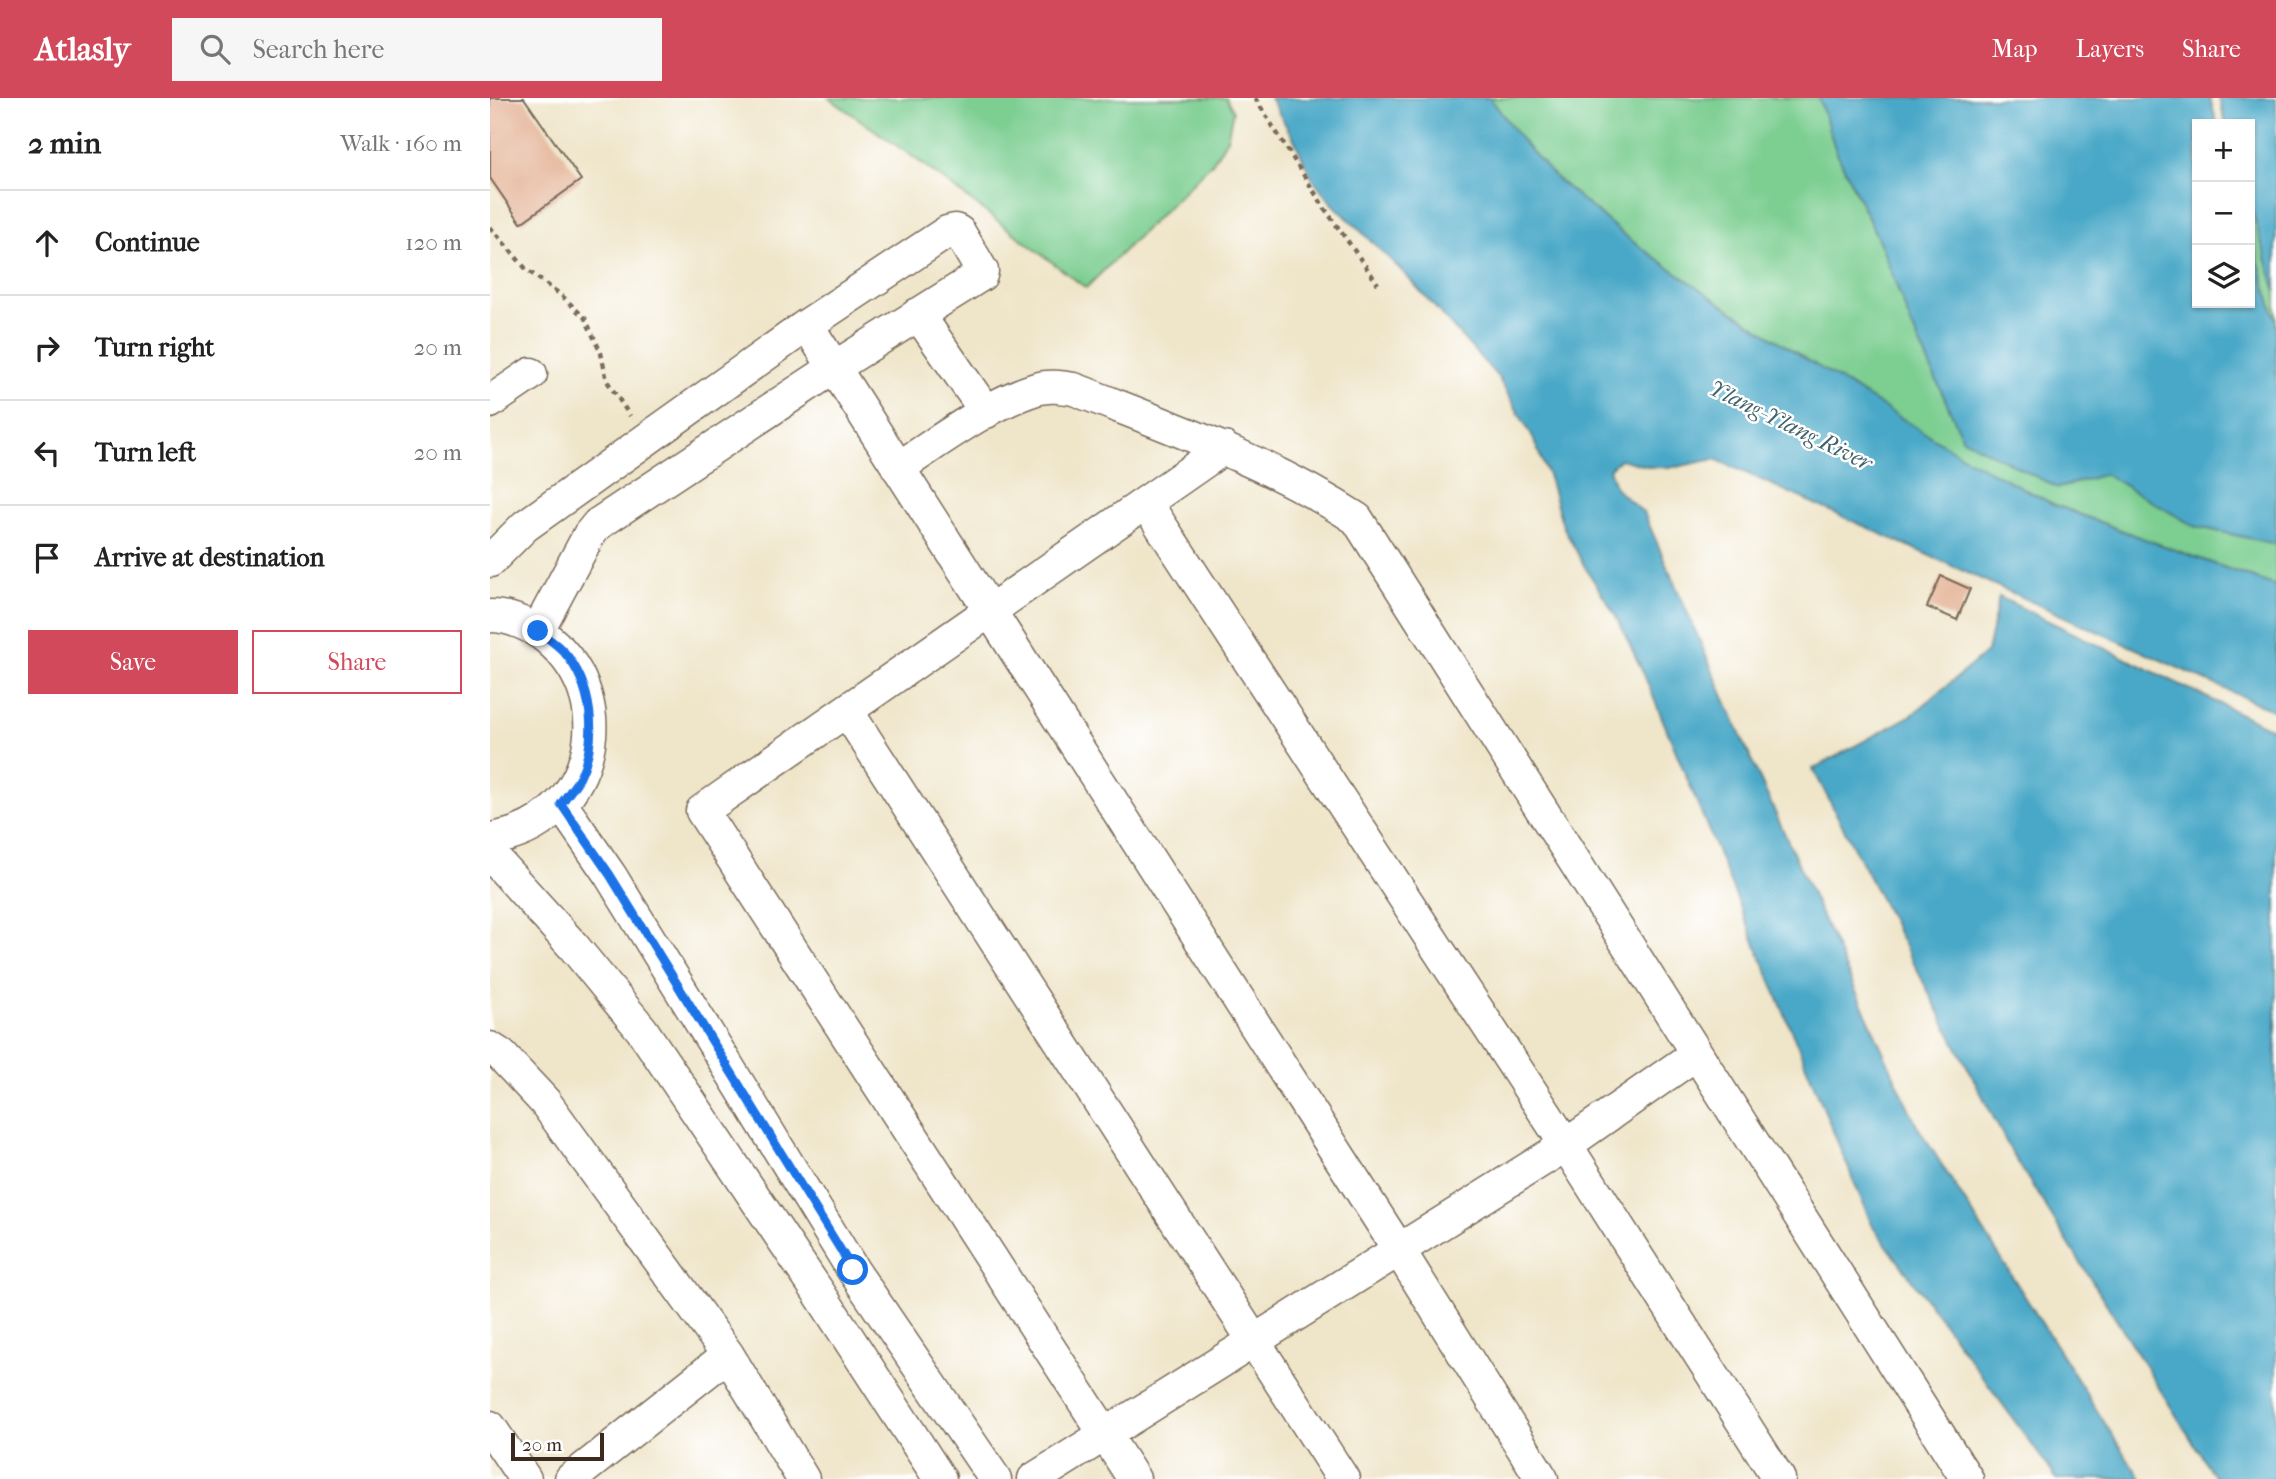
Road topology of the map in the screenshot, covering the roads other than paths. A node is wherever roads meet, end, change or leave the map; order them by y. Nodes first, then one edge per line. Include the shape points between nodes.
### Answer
1 (918, 314) junction
2 (807, 325) junction
3 (835, 368) junction
4 (531, 374) dead end
5 (490, 402) edge
6 (986, 412) junction
7 (1224, 447) junction
8 (898, 468) junction
9 (1146, 503) junction
10 (490, 561) edge
11 (991, 612) junction
12 (490, 615) edge
13 (538, 631) junction
14 (847, 711) junction
15 (561, 804) junction
16 (490, 839) edge
17 (490, 854) edge
18 (490, 1048) edge
19 (1696, 1054) junction
20 (1566, 1145) junction
21 (1398, 1250) junction
22 (853, 1270) junction
23 (819, 1293) junction
24 (1255, 1340) junction
25 (729, 1355) junction
26 (490, 1427) edge
27 (1105, 1434) junction
28 (524, 1479) edge
29 (571, 1479) edge
30 (803, 1479) edge
31 (940, 1479) edge
32 (995, 1479) edge
33 (1034, 1479) edge
34 (1134, 1479) edge
35 (1343, 1479) edge
36 (1542, 1479) edge
37 (1779, 1479) edge
38 (1967, 1479) edge

1 - 2 street via 982,273 955,230
1 - 3 street
1 - 6 street
2 - 3 street
2 - 10 street via 525,526
3 - 8 street
3 - 13 street via 598,524
4 - 5 street
6 - 7 street via 1037,388 1074,389
6 - 8 street
7 - 9 street
7 - 19 street via 1357,519
8 - 11 street
9 - 11 street
9 - 20 street
11 - 14 street
11 - 21 street
12 - 13 street
13 - 15 street via 564,652 582,680 590,711 590,745 580,777
14 - 24 street
14 - 27 street via 702,811
15 - 16 street via 537,824 509,837
15 - 22 street via 610,875
17 - 23 street via 642,1030
18 - 25 street via 545,1102
19 - 20 street
19 - 38 street
20 - 21 street
20 - 37 street
21 - 24 street
21 - 36 street
22 - 23 street
22 - 32 street
23 - 31 street
24 - 27 street
24 - 35 street
25 - 29 street
25 - 30 street
26 - 28 street
27 - 33 street
27 - 34 street

